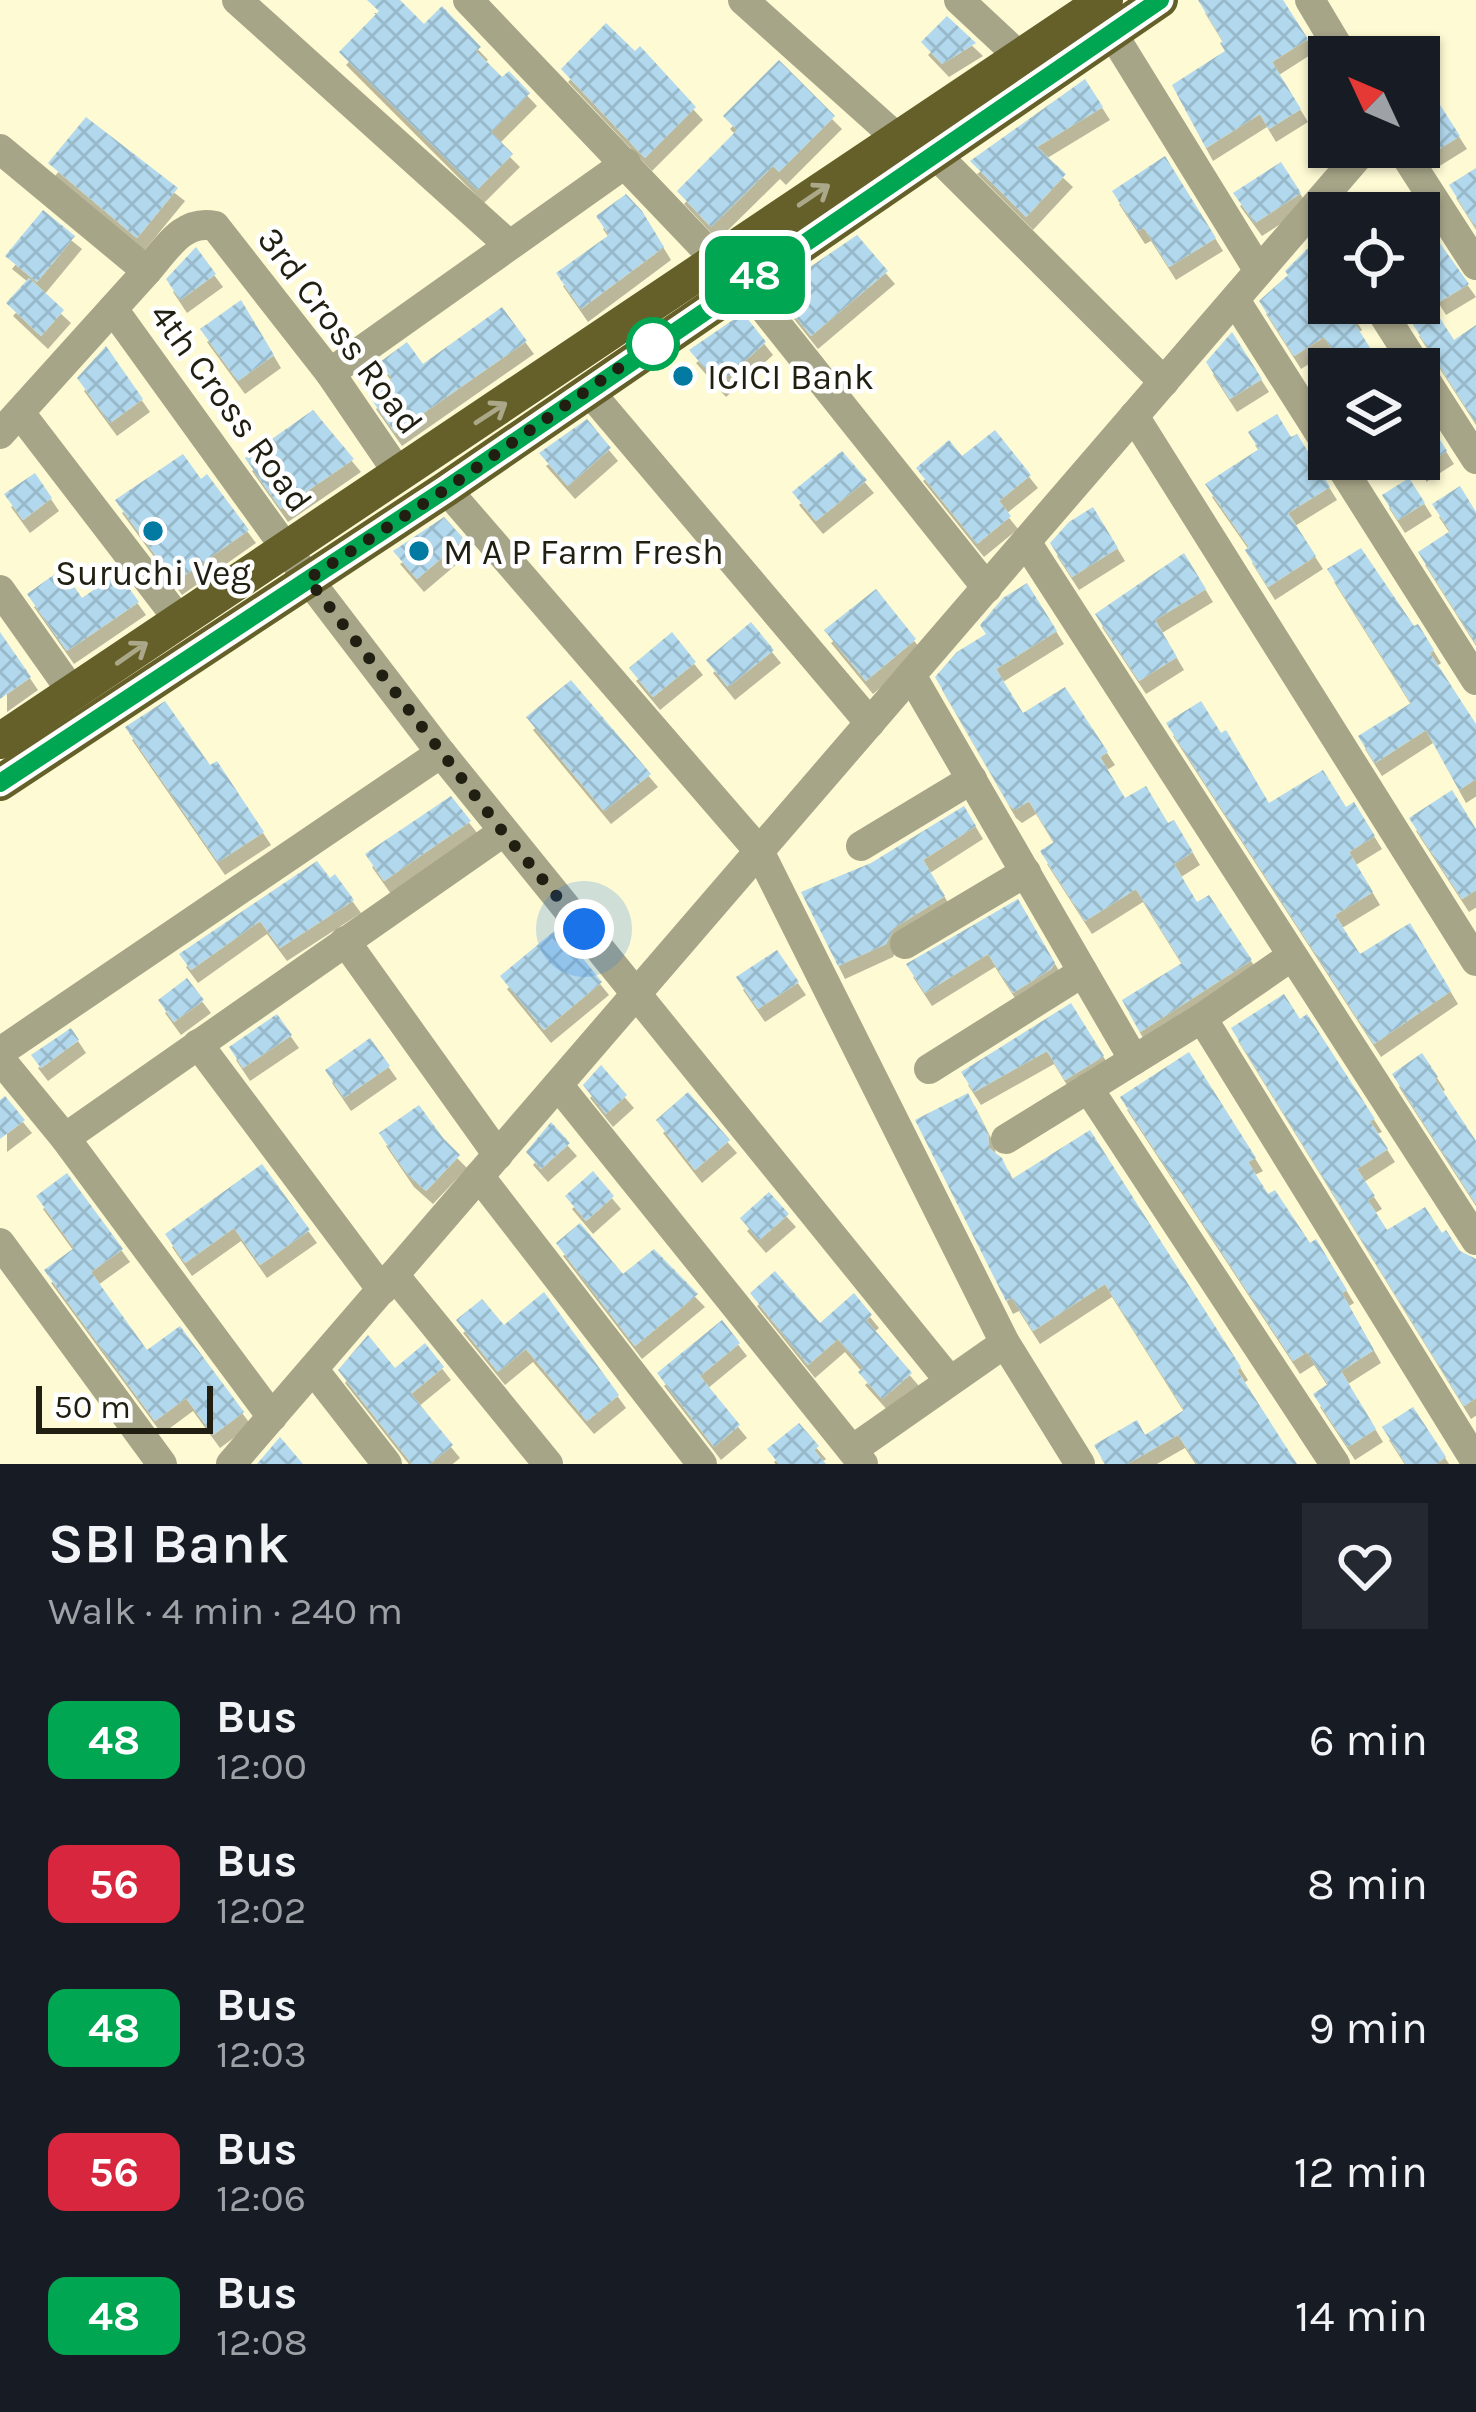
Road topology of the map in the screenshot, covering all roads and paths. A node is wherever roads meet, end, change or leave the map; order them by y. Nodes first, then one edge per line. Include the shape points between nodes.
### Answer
1 (236, 0) edge
2 (467, 0) edge
3 (742, 0) edge
4 (959, 0) edge
5 (1160, 0) edge
6 (1310, 0) edge
7 (1108, 16) edge
8 (1331, 36) edge
9 (1031, 67) junction
10 (897, 138) junction
11 (0, 149) edge
12 (934, 153) junction
13 (626, 163) junction
14 (1414, 168) edge
15 (1308, 230) edge
16 (508, 244) junction
17 (1476, 265) edge
18 (147, 271) junction
19 (1259, 271) junction
20 (730, 272) junction
21 (1235, 300) junction
22 (113, 309) junction
23 (330, 373) junction
24 (1164, 382) junction
25 (588, 390) junction
26 (1440, 402) edge
27 (1308, 415) edge
28 (1134, 416) junction
29 (10, 423) edge
30 (1476, 459) edge
31 (399, 474) junction
32 (1349, 480) edge
33 (446, 489) junction
34 (1026, 542) junction
35 (298, 565) junction
36 (987, 588) junction
37 (0, 590) edge
38 (178, 620) junction
39 (911, 674) junction
40 (1476, 680) edge
41 (74, 693) junction
42 (870, 723) junction
43 (0, 742) edge
44 (441, 753) junction
45 (972, 779) junction
46 (0, 783) edge
47 (503, 832) junction
48 (861, 845) dead end
49 (759, 851) junction
50 (1026, 872) junction
51 (345, 941) junction
52 (905, 944) dead end
53 (1292, 956) junction
54 (1476, 961) edge
55 (1083, 972) junction
56 (637, 993) junction
57 (1202, 1018) junction
58 (197, 1044) junction
59 (0, 1056) edge
60 (1134, 1060) junction
61 (929, 1069) dead end
62 (558, 1085) junction
63 (1088, 1088) junction
64 (64, 1138) junction
65 (1006, 1138) dead end
66 (488, 1166) junction
67 (1476, 1240) edge
68 (0, 1243) edge
69 (388, 1282) junction
70 (1005, 1343) junction
71 (313, 1370) junction
72 (950, 1380) junction
73 (272, 1417) junction
74 (858, 1457) edge
75 (1476, 1462) edge
76 (233, 1463) edge
77 (162, 1464) edge
78 (387, 1464) edge
79 (548, 1464) edge
80 (702, 1464) edge
81 (1080, 1464) edge
82 (1335, 1464) edge

1 - 16 street
2 - 13 street
3 - 10 street
4 - 9 street
5 - 7 main road
6 - 8 street
7 - 9 main road
7 - 19 street
9 - 10 main road
9 - 12 main road
20 -> 10 main road
11 - 18 street
12 - 20 main road
12 - 24 street
13 - 16 street
13 - 20 street
14 - 17 street
15 - 19 street
16 - 23 street
18 - 22 street
18 - 23 street, 3rd Cross Road via 184,229 215,226
19 - 21 street
20 - 25 main road
31 -> 20 main road
20 - 36 street
21 - 24 street
21 - 27 street
22 - 29 street
22 - 35 street, 4th Cross Road
23 - 31 street, 3rd Cross Road
24 - 28 street
25 - 33 main road
25 - 42 street
26 - 30 street
28 - 34 street
28 - 54 street
29 - 38 street
31 - 35 main road
32 - 40 street
33 - 35 main road
33 - 49 street
34 - 36 street
34 - 53 street
35 - 38 main road
35 - 44 street, 4th Cross Road
35 - 46 main road
36 - 39 street
37 - 41 street
41 -> 38 main road
39 - 42 street
39 - 45 street
41 - 43 main road
42 - 49 street
44 - 47 street, 4th Cross Road
44 - 59 street
45 - 48 street
45 - 50 street
47 - 51 street
47 - 56 street, 4th Cross Road
49 - 56 street
49 - 70 street
50 - 52 street
50 - 55 street
51 - 58 street
51 - 66 street
53 - 57 street
53 - 67 street
55 - 60 street
55 - 61 street
56 - 62 street
56 - 72 street, 4th Cross Road
57 - 60 street
57 - 75 street
58 - 64 street
58 - 69 street
59 - 64 street
60 - 63 street
62 - 66 street
62 - 74 street
63 - 65 street
63 - 82 street
64 - 73 street
66 - 69 street
66 - 80 street
68 - 77 street
69 - 71 street
69 - 79 street
70 - 72 street
70 - 81 street
71 - 73 street
71 - 78 street
72 - 74 street
73 - 76 street

